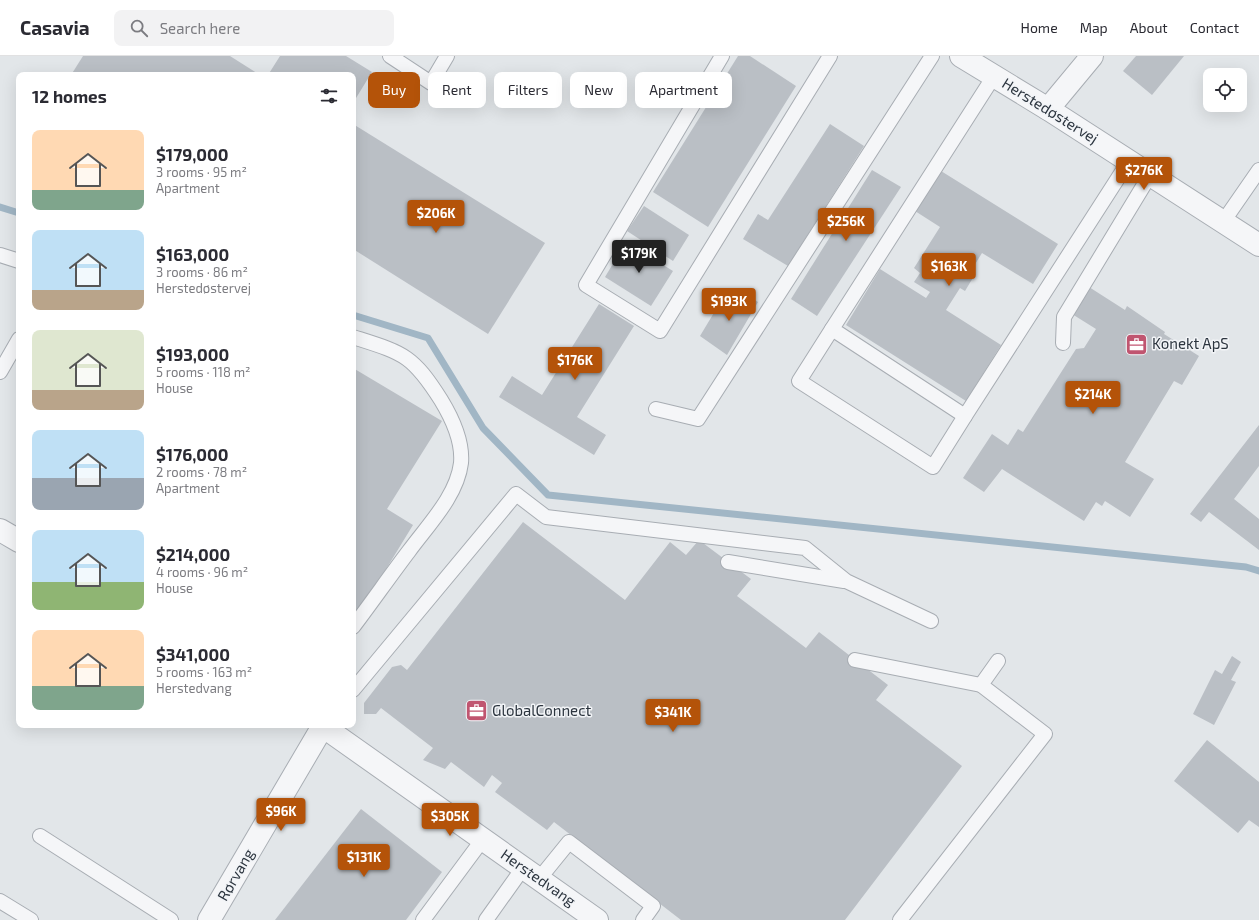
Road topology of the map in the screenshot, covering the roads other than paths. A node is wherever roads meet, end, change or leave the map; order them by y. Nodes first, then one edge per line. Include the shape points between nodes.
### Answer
1 (390, 56) edge
2 (722, 56) edge
3 (830, 56) edge
4 (932, 56) edge
5 (961, 56) edge
6 (1092, 56) edge
7 (443, 58) edge
8 (994, 76) junction
9 (1048, 109) junction
10 (1129, 161) junction
11 (1259, 170) edge
12 (1150, 175) junction
13 (1223, 222) junction
14 (1259, 244) edge
15 (0, 255) edge
16 (16, 259) edge
17 (832, 329) junction
18 (356, 338) edge
19 (1063, 342) dead end
20 (16, 344) edge
21 (0, 372) edge
22 (656, 409) dead end
23 (965, 416) junction
24 (0, 530) edge
25 (16, 539) edge
26 (728, 562) dead end
27 (846, 581) junction
28 (931, 621) dead end
29 (356, 623) edge
30 (855, 660) dead end
31 (998, 661) dead end
32 (356, 686) edge
33 (981, 686) junction
34 (321, 728) edge
35 (327, 728) edge
36 (40, 836) dead end
37 (483, 839) junction
38 (531, 874) junction
39 (0, 901) edge
40 (31, 920) edge
41 (171, 920) edge
42 (209, 920) edge
43 (423, 920) edge
44 (486, 920) edge
45 (597, 920) edge
46 (643, 920) edge
47 (900, 920) edge

1 - 7 lane via 431,83
2 - 3 lane via 586,285 660,331
4 - 22 lane via 698,419
5 - 8 street, Herstedøstervej
6 - 9 street
8 - 9 street, Herstedøstervej
8 - 17 lane
9 - 10 street, Herstedøstervej
10 - 12 street, Herstedøstervej
10 - 23 lane
11 - 13 lane
12 - 13 street, Herstedøstervej
12 - 19 lane via 1064,318
13 - 14 street, Herstedøstervej
15 - 16 lane
17 - 23 lane
17 - 23 lane via 799,381 933,467
18 - 29 lane via 393,350 417,366 452,418 458,436 461,462 456,484 439,511
20 - 21 lane
24 - 25 street
26 - 27 lane
27 - 28 lane
27 - 32 lane via 805,548 546,517 516,494
30 - 33 lane
31 - 33 lane
33 - 47 lane via 1045,734
34 - 42 street, Rørvang
35 - 37 street, Herstedvang
36 - 41 lane
37 - 38 street, Herstedvang
37 - 43 lane
38 - 44 lane
38 - 45 street, Herstedvang
38 - 46 lane via 569,842 653,906
39 - 40 lane

